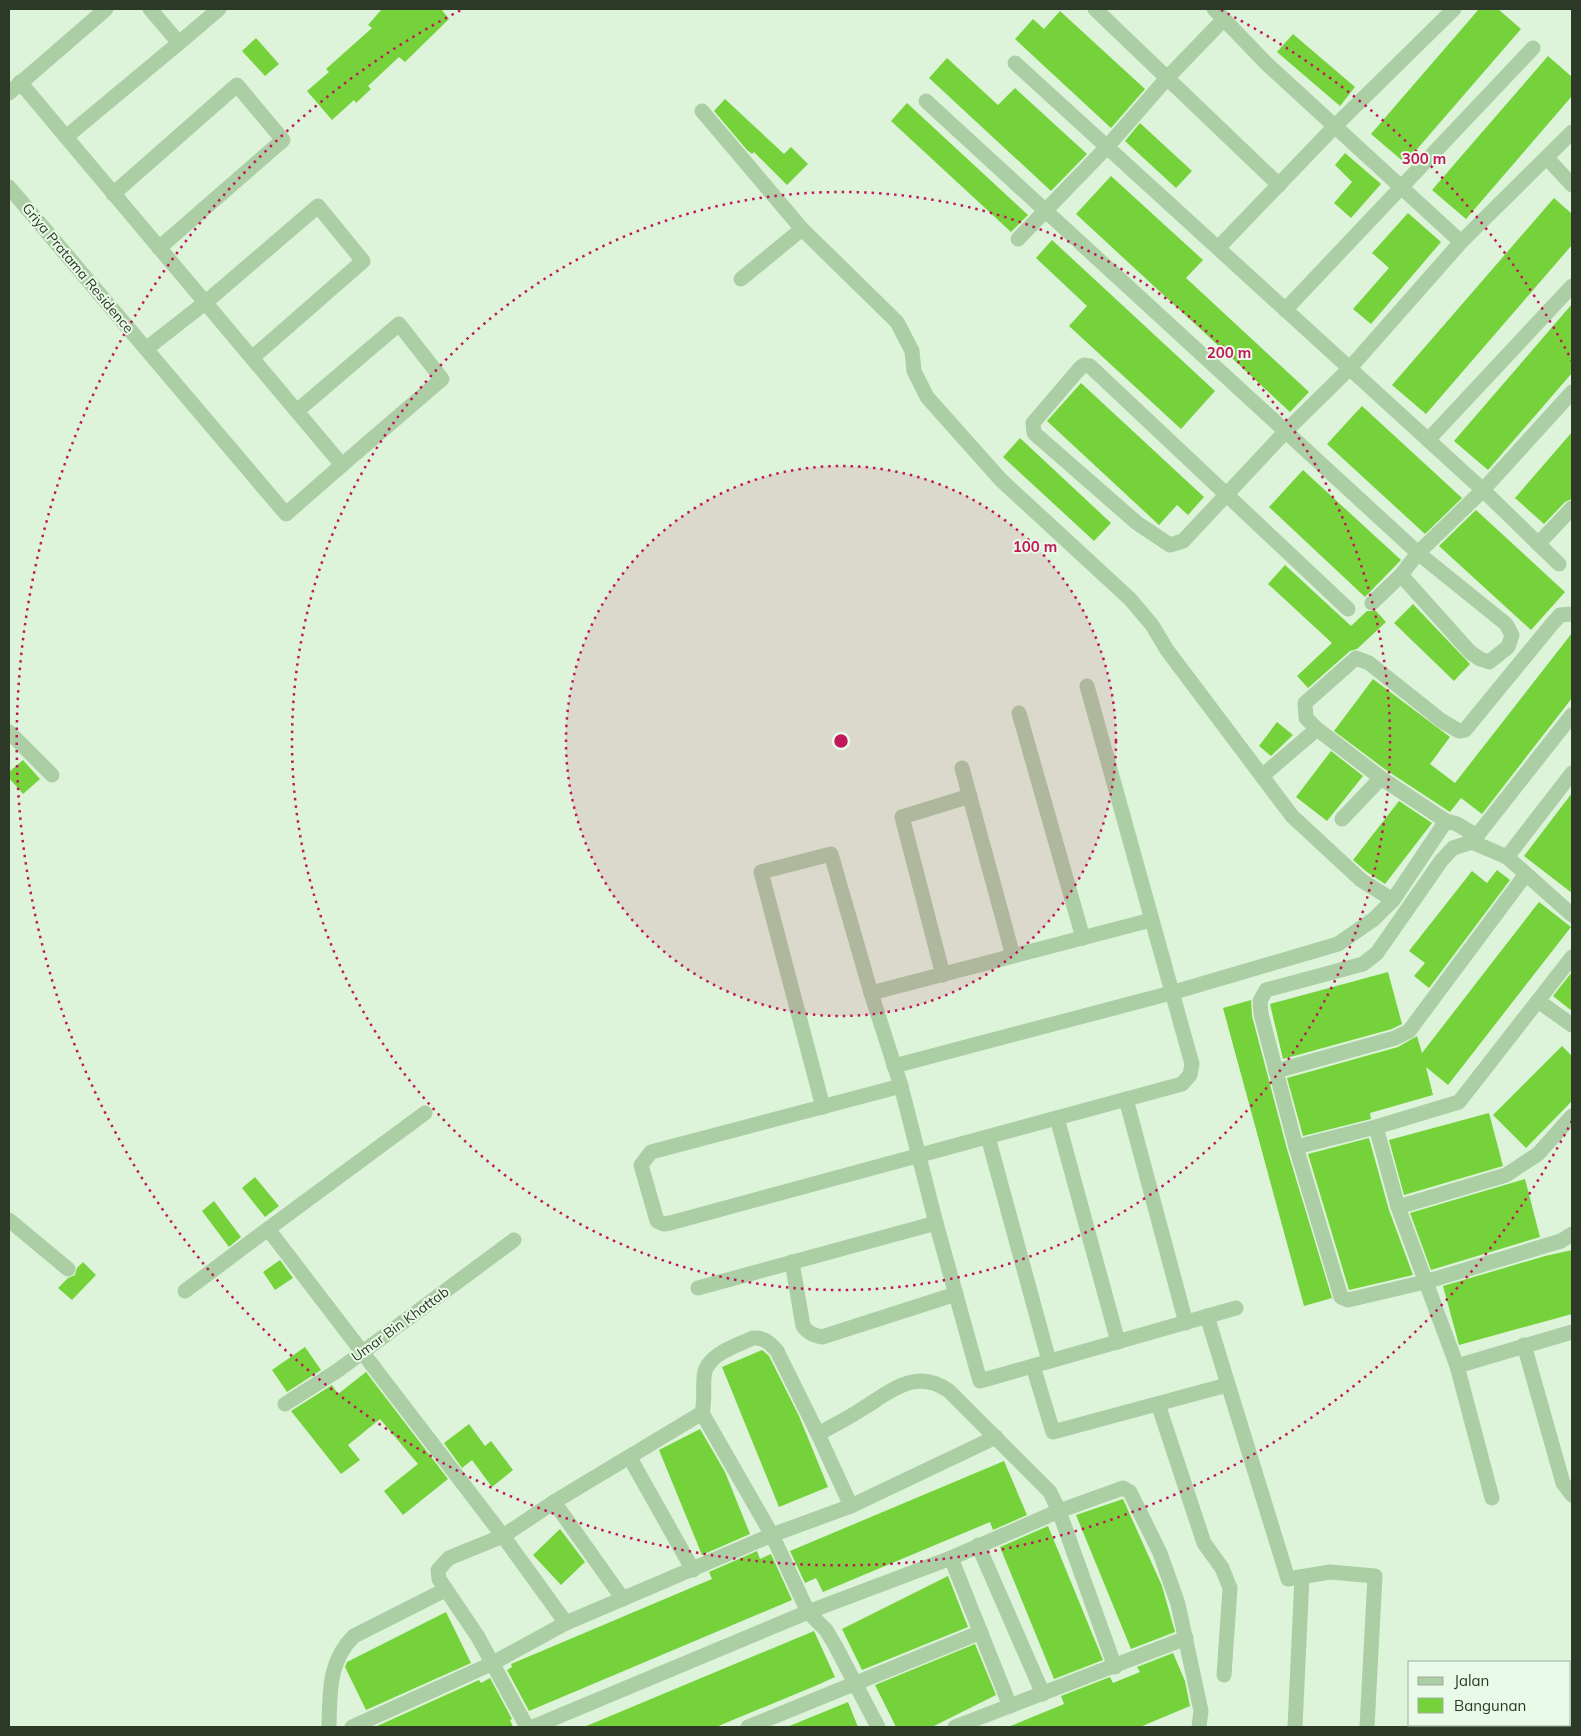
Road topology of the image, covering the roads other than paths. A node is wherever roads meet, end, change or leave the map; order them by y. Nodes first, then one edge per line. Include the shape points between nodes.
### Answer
1 (106, 9) edge
2 (150, 9) edge
3 (219, 9) edge
4 (1096, 9) edge
5 (1454, 9) edge
6 (1219, 14) edge
7 (179, 43) junction
8 (1533, 48) dead end
9 (1016, 63) dead end
10 (1168, 77) junction
11 (20, 82) junction
12 (9, 93) edge
13 (926, 101) dead end
14 (702, 111) dead end
15 (1336, 125) junction
16 (1572, 132) edge
17 (66, 137) junction
18 (1107, 147) junction
19 (1547, 158) junction
20 (1279, 185) junction
21 (1572, 185) edge
22 (9, 187) edge
23 (1403, 187) junction
24 (113, 194) junction
25 (1046, 209) junction
26 (802, 229) junction
27 (1018, 239) dead end
28 (1461, 242) junction
29 (159, 248) junction
30 (1218, 248) junction
31 (741, 279) dead end
32 (1572, 286) edge
33 (206, 302) junction
34 (1285, 310) junction
35 (146, 349) junction
36 (252, 358) junction
37 (1350, 369) junction
38 (1572, 392) edge
39 (297, 411) junction
40 (1286, 431) junction
41 (1428, 440) junction
42 (342, 465) junction
43 (1483, 490) junction
44 (1226, 493) junction
45 (1572, 508) edge
46 (1538, 544) junction
47 (1418, 553) junction
48 (1559, 564) dead end
49 (1401, 575) junction
50 (1372, 603) dead end
51 (1348, 609) dead end
52 (1572, 614) edge
53 (1087, 686) dead end
54 (1019, 713) dead end
55 (1572, 715) edge
56 (1317, 730) junction
57 (9, 732) edge
58 (962, 768) dead end
59 (1572, 773) edge
60 (52, 775) dead end
61 (1262, 776) junction
62 (1380, 778) junction
63 (970, 796) junction
64 (1342, 819) dead end
65 (1446, 821) junction
66 (1474, 839) junction
67 (1507, 857) junction
68 (1526, 874) junction
69 (1393, 900) junction
70 (1572, 915) edge
71 (1151, 920) junction
72 (1083, 938) junction
73 (1013, 956) junction
74 (1572, 957) edge
75 (943, 974) junction
76 (871, 993) junction
77 (1171, 993) junction
78 (1538, 1001) junction
79 (1572, 1025) edge
80 (894, 1066) junction
81 (1276, 1071) junction
82 (901, 1086) junction
83 (1126, 1099) junction
84 (823, 1107) junction
85 (425, 1113) dead end
86 (1572, 1116) edge
87 (1057, 1118) junction
88 (1376, 1127) junction
89 (988, 1137) junction
90 (1296, 1147) junction
91 (918, 1156) junction
92 (1398, 1207) junction
93 (9, 1220) edge
94 (936, 1223) junction
95 (268, 1229) junction
96 (1572, 1234) edge
97 (514, 1240) dead end
98 (792, 1262) junction
99 (68, 1269) dead end
100 (1425, 1282) junction
101 (698, 1288) dead end
102 (185, 1291) dead end
103 (956, 1294) junction
104 (1236, 1308) dead end
105 (1207, 1316) junction
106 (1186, 1322) junction
107 (1572, 1332) edge
108 (1118, 1342) junction
109 (1524, 1345) junction
110 (363, 1351) junction
111 (1049, 1361) junction
112 (1033, 1366) junction
113 (1457, 1366) junction
114 (1227, 1385) junction
115 (285, 1404) dead end
116 (1158, 1404) junction
117 (702, 1413) junction
118 (818, 1434) junction
119 (996, 1437) junction
120 (630, 1458) junction
121 (1571, 1491) edge
122 (1492, 1498) dead end
123 (554, 1502) junction
124 (851, 1506) junction
125 (1059, 1511) junction
126 (772, 1534) junction
127 (503, 1536) junction
128 (978, 1545) junction
129 (951, 1558) junction
130 (693, 1570) junction
131 (1302, 1577) junction
132 (445, 1590) junction
133 (623, 1599) junction
134 (808, 1612) junction
135 (566, 1623) junction
136 (981, 1632) junction
137 (1186, 1638) junction
138 (491, 1664) junction
139 (1115, 1667) junction
140 (1224, 1675) dead end
141 (856, 1683) junction
142 (1043, 1694) junction
143 (1010, 1706) junction
144 (329, 1727) edge
145 (352, 1727) edge
146 (527, 1727) edge
147 (533, 1727) edge
148 (748, 1727) edge
149 (878, 1727) edge
150 (955, 1727) edge
151 (1199, 1727) edge
152 (1295, 1727) edge
153 (1367, 1727) edge

1 - 11 street
2 - 7 street
3 - 7 street
4 - 10 street
5 - 15 street
6 - 10 street
6 - 15 street via 1267,64
7 - 17 street
8 - 23 street
9 - 18 street
10 - 18 street
10 - 20 street
11 - 12 street
11 - 17 street
13 - 25 street
14 - 26 street
15 - 20 street
15 - 23 street
16 - 19 street
17 - 24 street
18 - 25 street
18 - 30 street
19 - 21 street
19 - 28 street
20 - 30 street
22 - 35 street, Griya Pratama Residence
23 - 28 street
23 - 34 street
24 - 29 street
24 - 29 street via 237,85 272,126 283,140
25 - 27 street
25 - 40 street
26 - 31 street
26 - 61 street via 897,322 912,352 914,371 927,397 1001,480 1130,599 1152,625 1167,650
28 - 37 street
29 - 33 street
30 - 34 street
32 - 41 street
33 - 35 street
33 - 36 street
33 - 36 street via 318,206 324,213 363,261
34 - 37 street
35 - 42 street, Griya Pratama Residence via 286,514
36 - 39 street
37 - 40 street
37 - 41 street
38 - 43 street
39 - 42 street
39 - 42 street via 399,324 442,379
40 - 44 street
40 - 47 street
41 - 43 street
43 - 46 street
43 - 47 street
44 - 44 street via 1183,541 1170,545 1146,530 1098,490 1034,433 1032,423 1080,368 1090,366
44 - 51 street
45 - 46 street
46 - 48 street
47 - 49 street
47 - 49 street via 1506,624 1512,635 1508,646 1489,662 1480,660
49 - 50 street
52 - 56 street via 1560,615 1465,730 1459,732 1442,721 1369,663 1356,658 1306,703 1306,718
53 - 71 street
54 - 72 street
55 - 66 street
56 - 61 street
56 - 62 street
57 - 60 street
58 - 63 street
59 - 67 street
61 - 69 street via 1292,816 1361,880
62 - 64 street
62 - 65 street
63 - 73 street
63 - 75 street via 902,816
65 - 66 street via 1457,824
65 - 69 street
66 - 67 street
66 - 81 street via 1453,848 1441,861 1377,953 1363,964 1266,990 1260,1001 1261,1014
67 - 68 street
68 - 70 street
68 - 81 street via 1409,1031 1395,1038
69 - 77 street via 1374,919 1338,944
71 - 72 street
71 - 77 street
72 - 73 street
73 - 75 street
74 - 78 street
75 - 76 street
76 - 80 street
76 - 84 street via 831,854 761,872
77 - 80 street
77 - 83 street via 1192,1064 1190,1075 1182,1084
78 - 79 street
78 - 88 street via 1460,1102
80 - 82 street
81 - 90 street
82 - 84 street
82 - 91 street
83 - 87 street
83 - 106 street
84 - 91 street via 651,1152 641,1165 657,1221 664,1224
85 - 95 street
86 - 92 street via 1538,1154 1506,1174
87 - 89 street
87 - 108 street
88 - 90 street
88 - 92 street
89 - 91 street
89 - 111 street
90 - 100 street via 1341,1297 1348,1300
91 - 94 street
92 - 100 street
93 - 99 street
94 - 98 street
94 - 103 street
95 - 102 street
95 - 110 street
96 - 100 street via 1561,1241
97 - 110 street, Umar Bin Khattab
98 - 101 street
98 - 103 street via 803,1326 816,1336 822,1337
100 - 113 street
103 - 112 street via 980,1381
104 - 105 street
105 - 106 street
105 - 114 street
106 - 108 street
107 - 109 street
108 - 111 street
109 - 113 street
109 - 121 street via 1563,1483
110 - 115 street, Umar Bin Khattab
110 - 127 street
111 - 112 street
112 - 116 street via 1053,1432
113 - 122 street
114 - 116 street
114 - 131 street via 1288,1579
116 - 140 street via 1204,1543 1222,1568 1230,1588
117 - 118 street via 704,1376 710,1361 759,1337 777,1351
117 - 120 street
117 - 126 street
118 - 119 street via 894,1388 932,1381 949,1391
118 - 124 street
119 - 124 street
119 - 125 street via 1044,1486
120 - 123 street
120 - 130 street
123 - 127 street
123 - 133 street
124 - 126 street
125 - 128 street
125 - 137 street via 1123,1488 1130,1492 1160,1553
125 - 139 street
126 - 130 street
126 - 134 street
127 - 132 street via 449,1558 441,1565 439,1579
127 - 135 street
128 - 129 street
128 - 142 street
129 - 134 street
129 - 136 street
130 - 133 street
131 - 152 street
131 - 153 street via 1330,1572 1375,1576
132 - 138 street via 478,1637
132 - 144 street via 354,1636 344,1645 333,1670
133 - 135 street
134 - 141 street via 826,1630
134 - 147 street
135 - 138 street
136 - 141 street
136 - 143 street
137 - 139 street
137 - 151 street via 1201,1711
138 - 145 street
138 - 146 street
139 - 142 street
141 - 148 street
141 - 149 street
142 - 143 street
143 - 150 street

